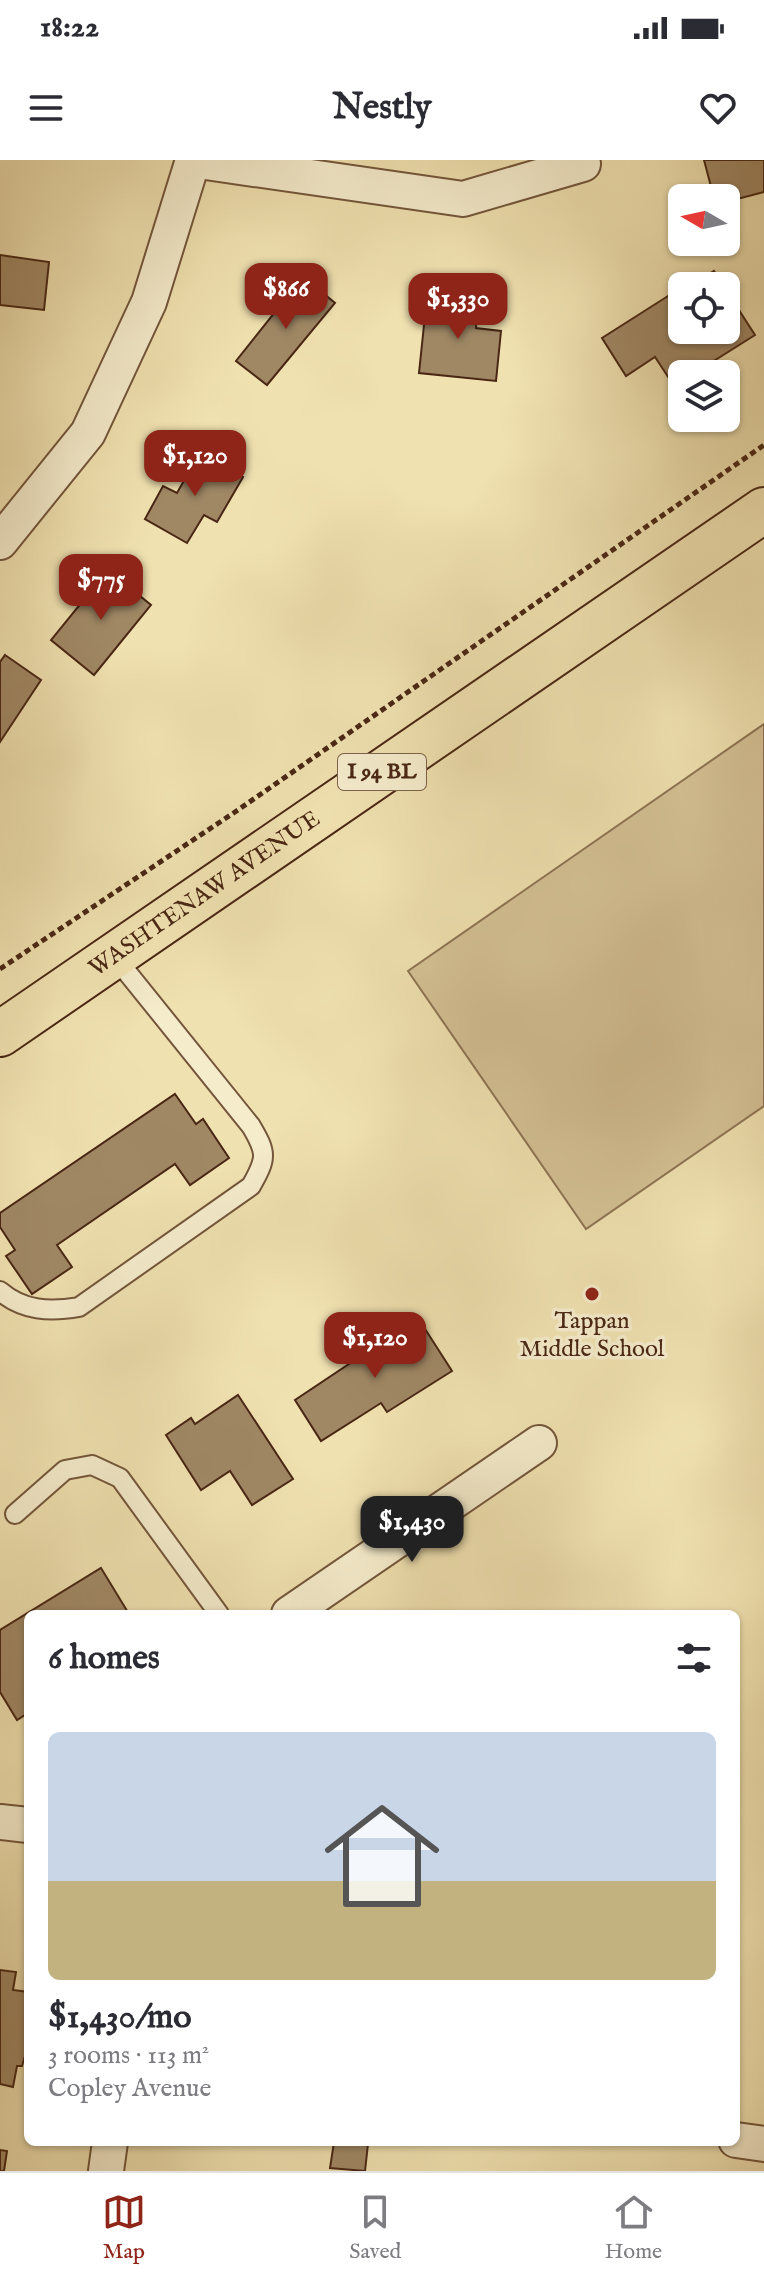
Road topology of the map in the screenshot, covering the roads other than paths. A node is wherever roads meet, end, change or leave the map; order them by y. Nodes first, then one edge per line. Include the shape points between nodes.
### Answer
1 (193, 160) edge
2 (583, 164) dead end
3 (764, 510) edge
4 (0, 542) edge
5 (114, 956) junction
6 (0, 1034) edge
7 (0, 1291) edge
8 (539, 1443) dead end
9 (15, 1514) dead end
10 (216, 1610) edge
11 (295, 1610) edge
12 (0, 1822) edge
13 (24, 1825) edge
14 (740, 2141) edge
15 (764, 2144) edge
16 (109, 2146) edge
17 (106, 2171) edge

1 - 2 street via 463,199
1 - 4 street via 152,293 88,433
3 - 5 main road, WASHTENAW AVENUE / I 94 BL
5 - 6 main road, WASHTENAW AVENUE / I 94 BL
5 - 7 lane via 251,1126 265,1149 262,1167 251,1186 79,1307 48,1312 10,1300
8 - 11 street
9 - 10 lane via 65,1470 92,1465 120,1478
12 - 13 street
14 - 15 street
16 - 17 street

